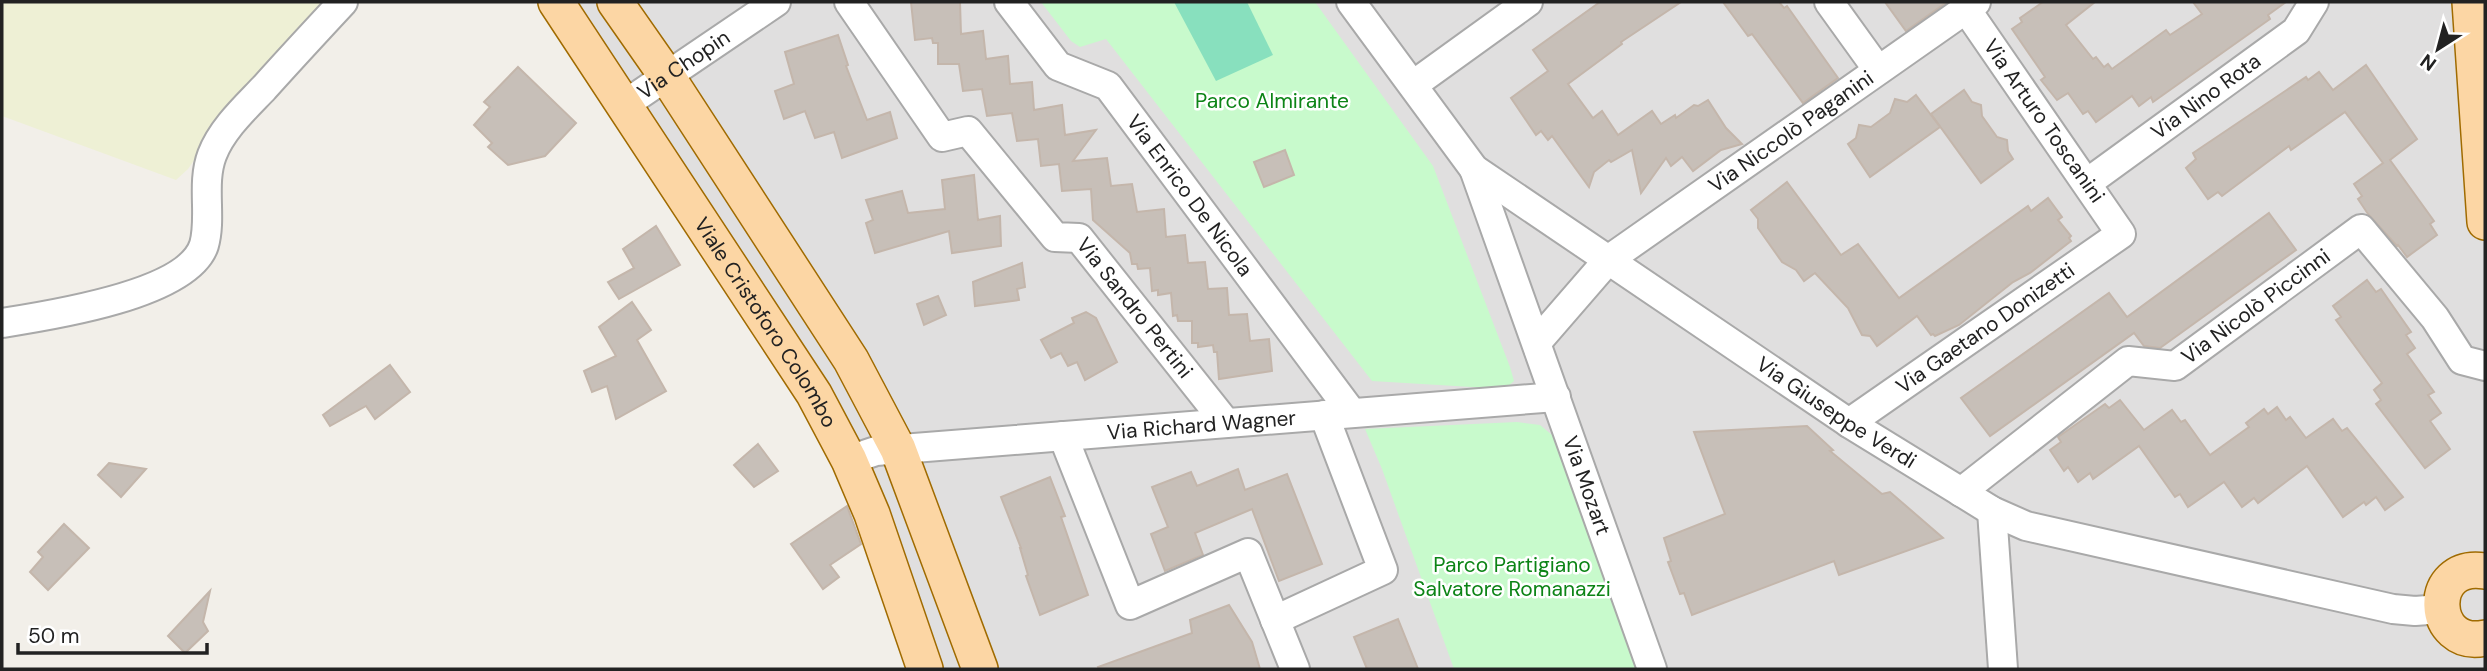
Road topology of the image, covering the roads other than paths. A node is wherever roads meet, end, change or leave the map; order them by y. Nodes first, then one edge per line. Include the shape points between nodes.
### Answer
1 (343, 2) edge
2 (556, 2) edge
3 (615, 2) edge
4 (775, 2) edge
5 (849, 2) edge
6 (1009, 2) edge
7 (1351, 2) edge
8 (1528, 2) edge
9 (1829, 2) edge
10 (2314, 2) edge
11 (1971, 5) edge
12 (2476, 17) edge
13 (1878, 70) junction
14 (666, 75) junction
15 (1413, 85) junction
16 (624, 104) junction
17 (1474, 169) junction
18 (2087, 183) junction
19 (2485, 222) edge
20 (2121, 234) joint
21 (1608, 260) junction
22 (2, 323) edge
23 (1537, 342) junction
24 (2485, 366) edge
25 (1556, 397) junction
26 (1352, 413) junction
27 (1324, 415) junction
28 (1226, 423) junction
29 (1849, 423) junction
30 (1063, 436) junction
31 (898, 449) junction
32 (849, 460) junction
33 (1961, 492) junction
34 (1992, 511) junction
35 (2485, 569) edge
36 (2441, 609) junction
37 (1275, 620) junction
38 (2485, 638) edge
39 (925, 669) edge
40 (980, 669) edge
41 (1295, 669) edge
42 (1652, 669) edge
43 (2003, 669) edge

1 - 22 street via 231,124 212,155 204,245 196,260 178,274 100,305
2 - 16 main road, Viale Cristoforo Colombo
3 - 14 main road
4 - 14 street, Via Chopin
5 - 28 street, Via Sandro Pertini via 942,137 968,131 1055,237 1079,238
6 - 26 street, Via Enrico De Nicola via 1058,66 1108,86
7 - 15 street, Via Giuseppe Verdi
8 - 15 street
9 - 13 street
10 - 18 street, Via Nino Rota via 2297,31
11 - 13 street, Via Niccolò Paganini
11 - 18 street, Via Arturo Toscanini
12 - 19 main road
13 - 21 street, Via Niccolò Paganini
14 - 16 street, Via Chopin
14 - 31 main road via 851,360
15 - 17 street, Via Giuseppe Verdi
16 - 32 main road, Viale Cristoforo Colombo via 787,351
17 - 21 street, Via Giuseppe Verdi
17 - 23 street, Via Mozart
18 - 20 street, Via Arturo Toscanini
20 - 29 street, Via Gaetano Donizetti
21 - 23 street, Via Niccolò Paganini
21 - 29 street, Via Giuseppe Verdi
23 - 25 street, Via Mozart
24 - 33 street, Via Nicolò Piccinni via 2462,360 2435,318 2361,229 2175,366 2129,361
25 - 26 street, Via Richard Wagner
25 - 42 street, Via Mozart
26 - 27 street, Via Richard Wagner
27 - 28 street, Via Richard Wagner
27 - 37 street via 1383,570
28 - 30 street, Via Richard Wagner
29 - 33 street, Via Giuseppe Verdi
30 - 31 street, Via Richard Wagner
30 - 37 street via 1130,605 1248,553
31 - 32 street, Via Richard Wagner
31 - 40 main road
32 - 39 main road, Viale Cristoforo Colombo
33 - 34 street, Via Giuseppe Verdi
34 - 36 street, Via Giuseppe Verdi via 2026,526 2393,609
34 - 43 street
35 - 36 main road via 2465,571 2449,582
36 - 38 main road via 2454,632 2471,639
37 - 41 street

